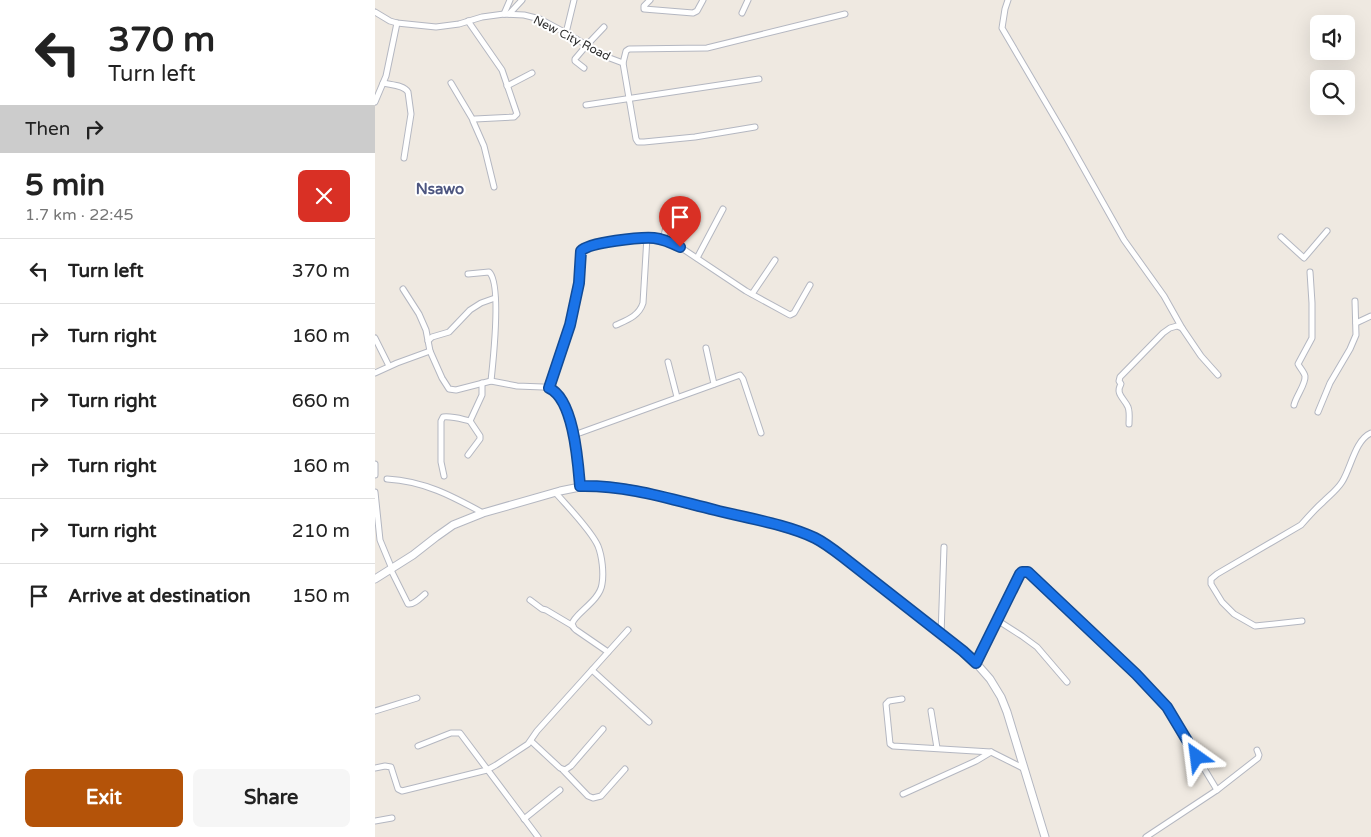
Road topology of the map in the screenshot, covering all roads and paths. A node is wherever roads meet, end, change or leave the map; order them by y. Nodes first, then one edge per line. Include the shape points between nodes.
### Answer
1 (510, 0) edge
2 (522, 0) edge
3 (574, 0) edge
4 (650, 0) edge
5 (703, 0) edge
6 (748, 0) edge
7 (1008, 0) edge
8 (375, 12) edge
9 (742, 13) dead end
10 (507, 14) junction
11 (845, 14) dead end
12 (468, 21) junction
13 (397, 23) junction
14 (604, 27) dead end
15 (566, 33) junction
16 (586, 46) junction
17 (623, 63) junction
18 (585, 68) dead end
19 (532, 73) dead end
20 (759, 79) dead end
21 (383, 83) junction
22 (451, 83) dead end
23 (507, 86) junction
24 (629, 98) junction
25 (375, 102) edge
26 (587, 105) dead end
27 (473, 120) junction
28 (755, 127) dead end
29 (404, 158) dead end
30 (495, 187) dead end
31 (672, 201) dead end
32 (723, 209) dead end
33 (1327, 231) dead end
34 (647, 237) junction
35 (1281, 237) dead end
36 (663, 240) junction
37 (697, 258) junction
38 (775, 260) dead end
39 (1310, 272) dead end
40 (468, 274) dead end
41 (810, 286) dead end
42 (403, 289) dead end
43 (752, 294) junction
44 (495, 298) junction
45 (1355, 301) dead end
46 (1371, 316) edge
47 (1357, 324) junction
48 (616, 325) dead end
49 (1183, 328) junction
50 (375, 338) edge
51 (428, 342) junction
52 (705, 348) dead end
53 (430, 351) junction
54 (667, 362) dead end
55 (389, 366) junction
56 (375, 373) edge
57 (1218, 375) dead end
58 (491, 381) junction
59 (482, 383) junction
60 (714, 384) junction
61 (549, 388) junction
62 (677, 397) junction
63 (1294, 405) dead end
64 (1318, 412) dead end
65 (470, 421) junction
66 (1129, 424) dead end
67 (761, 433) dead end
68 (1371, 433) edge
69 (575, 435) junction
70 (468, 455) dead end
71 (375, 464) edge
72 (375, 475) edge
73 (444, 476) dead end
74 (387, 479) dead end
75 (580, 486) junction
76 (375, 492) edge
77 (555, 492) junction
78 (375, 500) edge
79 (483, 513) junction
80 (944, 547) dead end
81 (392, 570) junction
82 (375, 579) edge
83 (425, 594) dead end
84 (530, 600) dead end
85 (997, 620) junction
86 (1302, 621) dead end
87 (573, 626) junction
88 (628, 630) dead end
89 (941, 635) junction
90 (608, 652) junction
91 (976, 663) junction
92 (592, 670) junction
93 (1067, 682) dead end
94 (417, 698) dead end
95 (902, 699) dead end
96 (375, 711) edge
97 (931, 711) dead end
98 (649, 722) dead end
99 (603, 729) dead end
100 (531, 741) junction
101 (418, 746) dead end
102 (937, 748) junction
103 (1257, 750) dead end
104 (991, 752) junction
105 (375, 768) edge
106 (1023, 768) junction
107 (625, 769) dead end
108 (487, 770) junction
109 (563, 770) junction
110 (560, 790) dead end
111 (1217, 790) junction
112 (903, 794) dead end
113 (392, 818) dead end
114 (524, 819) junction
115 (375, 821) edge
116 (538, 837) edge
117 (1045, 837) edge
118 (1147, 837) edge

1 - 10 street
2 - 10 street
3 - 15 street
4 - 5 street via 644,6 647,10 693,13
6 - 9 street
7 - 49 street via 1002,28 1124,240
8 - 13 street, New City Road
10 - 12 street, New City Road
10 - 15 street, New City Road via 540,19
11 - 17 street via 707,48 629,49
12 - 13 street, New City Road via 437,27
12 - 23 street via 502,70
13 - 21 street
14 - 16 street
15 - 16 street, New City Road
16 - 17 street, New City Road
16 - 18 street via 575,59
17 - 24 street
19 - 23 street
20 - 24 street
21 - 25 street
21 - 29 street via 408,92 411,114
22 - 27 street
23 - 27 street via 517,110 516,116
24 - 26 street
24 - 28 street via 638,142
27 - 30 street
31 - 36 street
32 - 37 street
33 - 35 street via 1304,258
34 - 36 street
34 - 48 street via 641,309 637,315
34 - 61 street via 582,249 570,325
36 - 37 street
37 - 43 street
38 - 43 street
39 - 63 street via 1312,338 1299,364 1305,379
40 - 44 street via 491,274
41 - 43 street via 791,315
42 - 51 street via 419,314
44 - 51 street via 470,310 449,332 432,337
44 - 58 street via 495,350
45 - 47 street
46 - 47 street
47 - 64 street via 1354,340
49 - 57 street
49 - 66 street via 1177,326 1163,333 1120,377 1118,389 1129,408
50 - 55 street
51 - 53 street
52 - 60 street
53 - 55 street
53 - 59 street via 449,389
54 - 62 street
55 - 56 street
58 - 59 street
58 - 61 street
59 - 65 street via 482,395
60 - 62 street
60 - 67 street via 738,375 742,377
61 - 69 street via 563,403
62 - 69 street
65 - 70 street via 480,439
65 - 73 street via 455,417 442,419 441,462
68 - 86 street via 1355,452 1338,488 1301,525 1211,579 1222,602 1234,614 1255,626
69 - 75 street
71 - 72 street
74 - 79 street via 438,490
75 - 77 street
75 - 89 street via 641,492 814,537
76 - 78 street
77 - 79 street
77 - 87 street via 590,534 598,547 601,563 602,586 599,593
78 - 81 street via 380,540
79 - 81 street via 453,525
80 - 89 street
81 - 82 street
81 - 83 street via 408,604
84 - 87 street
85 - 91 street
85 - 93 street via 1037,647
85 - 111 street via 1020,574 1030,573 1167,707
87 - 90 street
88 - 90 street
89 - 91 street
90 - 92 street
91 - 106 street via 1001,697
92 - 98 street
92 - 100 street
94 - 96 street
95 - 102 street via 886,703 890,744
97 - 102 street
99 - 109 street via 571,766
100 - 108 street
100 - 109 street
101 - 108 street via 451,733 460,733
102 - 104 street
103 - 111 street via 1258,758
104 - 106 street
104 - 112 street
105 - 108 street via 390,767 398,789 402,791
106 - 117 street
107 - 109 street via 601,796 593,798
108 - 114 street
110 - 114 street
111 - 118 street
113 - 115 street
114 - 116 street

